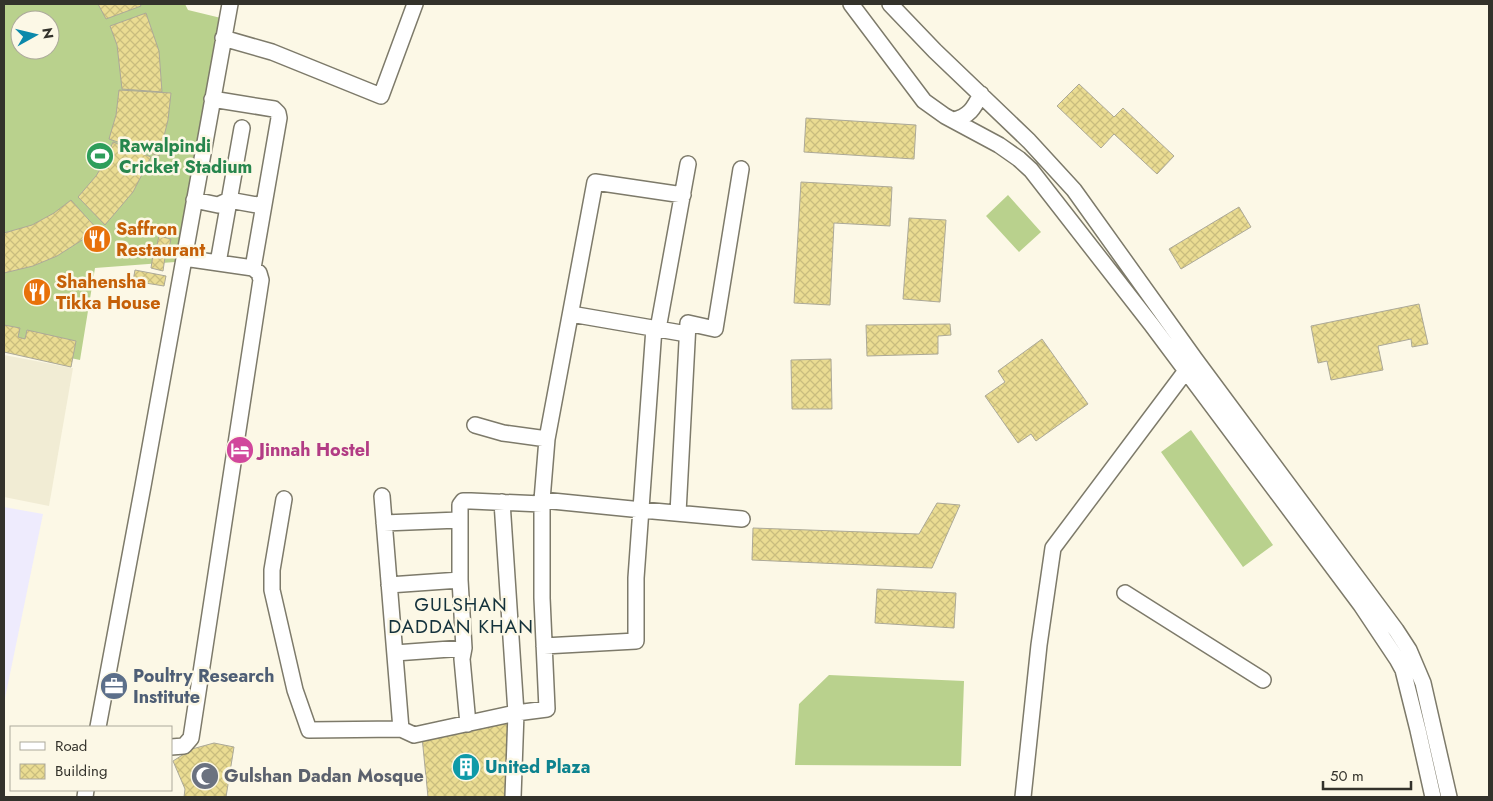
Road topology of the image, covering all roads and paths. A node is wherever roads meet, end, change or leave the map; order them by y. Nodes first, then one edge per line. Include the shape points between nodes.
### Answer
1 (230, 4) edge
2 (415, 4) edge
3 (851, 4) edge
4 (890, 4) edge
5 (223, 38) junction
6 (981, 94) junction
7 (212, 99) junction
8 (953, 120) junction
9 (242, 128) dead end
10 (1045, 157) junction
11 (688, 164) dead end
12 (741, 169) dead end
13 (1031, 170) junction
14 (682, 195) junction
15 (194, 200) junction
16 (229, 200) junction
17 (264, 206) junction
18 (184, 258) junction
19 (218, 263) junction
20 (252, 268) junction
21 (571, 314) junction
22 (656, 328) junction
23 (688, 334) junction
24 (1195, 359) junction
25 (1186, 372) junction
26 (474, 425) dead end
27 (548, 439) junction
28 (382, 496) dead end
29 (284, 499) dead end
30 (502, 502) junction
31 (542, 502) junction
32 (642, 510) junction
33 (678, 513) junction
34 (742, 519) dead end
35 (459, 520) junction
36 (384, 523) junction
37 (460, 580) junction
38 (389, 585) junction
39 (1125, 593) dead end
40 (544, 646) junction
41 (464, 648) junction
42 (395, 653) junction
43 (1263, 680) dead end
44 (516, 714) junction
45 (468, 724) junction
46 (98, 726) edge
47 (401, 729) junction
48 (172, 747) edge
49 (513, 797) edge
50 (1023, 797) edge
51 (1433, 797) edge
52 (1449, 797) edge

1 - 5 street
2 - 5 street via 381,96 272,52
3 - 8 street via 924,101
4 - 6 street
5 - 7 street
6 - 8 street via 972,111
6 - 10 street
7 - 15 street
7 - 17 street via 274,109 278,113
8 - 13 street via 999,145
9 - 16 street
10 - 13 street
10 - 24 street via 1074,190
11 - 14 street
12 - 23 street via 715,329 688,323
13 - 25 street
14 - 21 street via 595,182
14 - 22 street
15 - 16 street via 218,205
15 - 18 street
16 - 17 street
16 - 19 street
17 - 20 street
18 - 19 street
18 - 46 street
19 - 20 street
20 - 48 street via 262,280 191,738 184,746
21 - 22 street
21 - 27 street
22 - 23 street
22 - 32 street
23 - 33 street
24 - 25 street
24 - 52 street via 1409,650 1423,682
25 - 50 street via 1053,548
25 - 51 street via 1398,659
26 - 27 street
27 - 31 street
28 - 36 street
29 - 47 street via 272,570 272,590 309,730
30 - 31 street
30 - 35 street via 463,501
30 - 44 street
31 - 32 street
31 - 40 street
32 - 33 street
32 - 40 street via 636,578 636,641
33 - 34 street
35 - 36 street
35 - 37 street
36 - 38 street
37 - 38 street
37 - 41 street
38 - 42 street
39 - 43 street
40 - 44 street via 548,708
41 - 42 street
41 - 45 street via 462,659
42 - 47 street
44 - 45 street
44 - 49 street
45 - 47 street via 414,735

